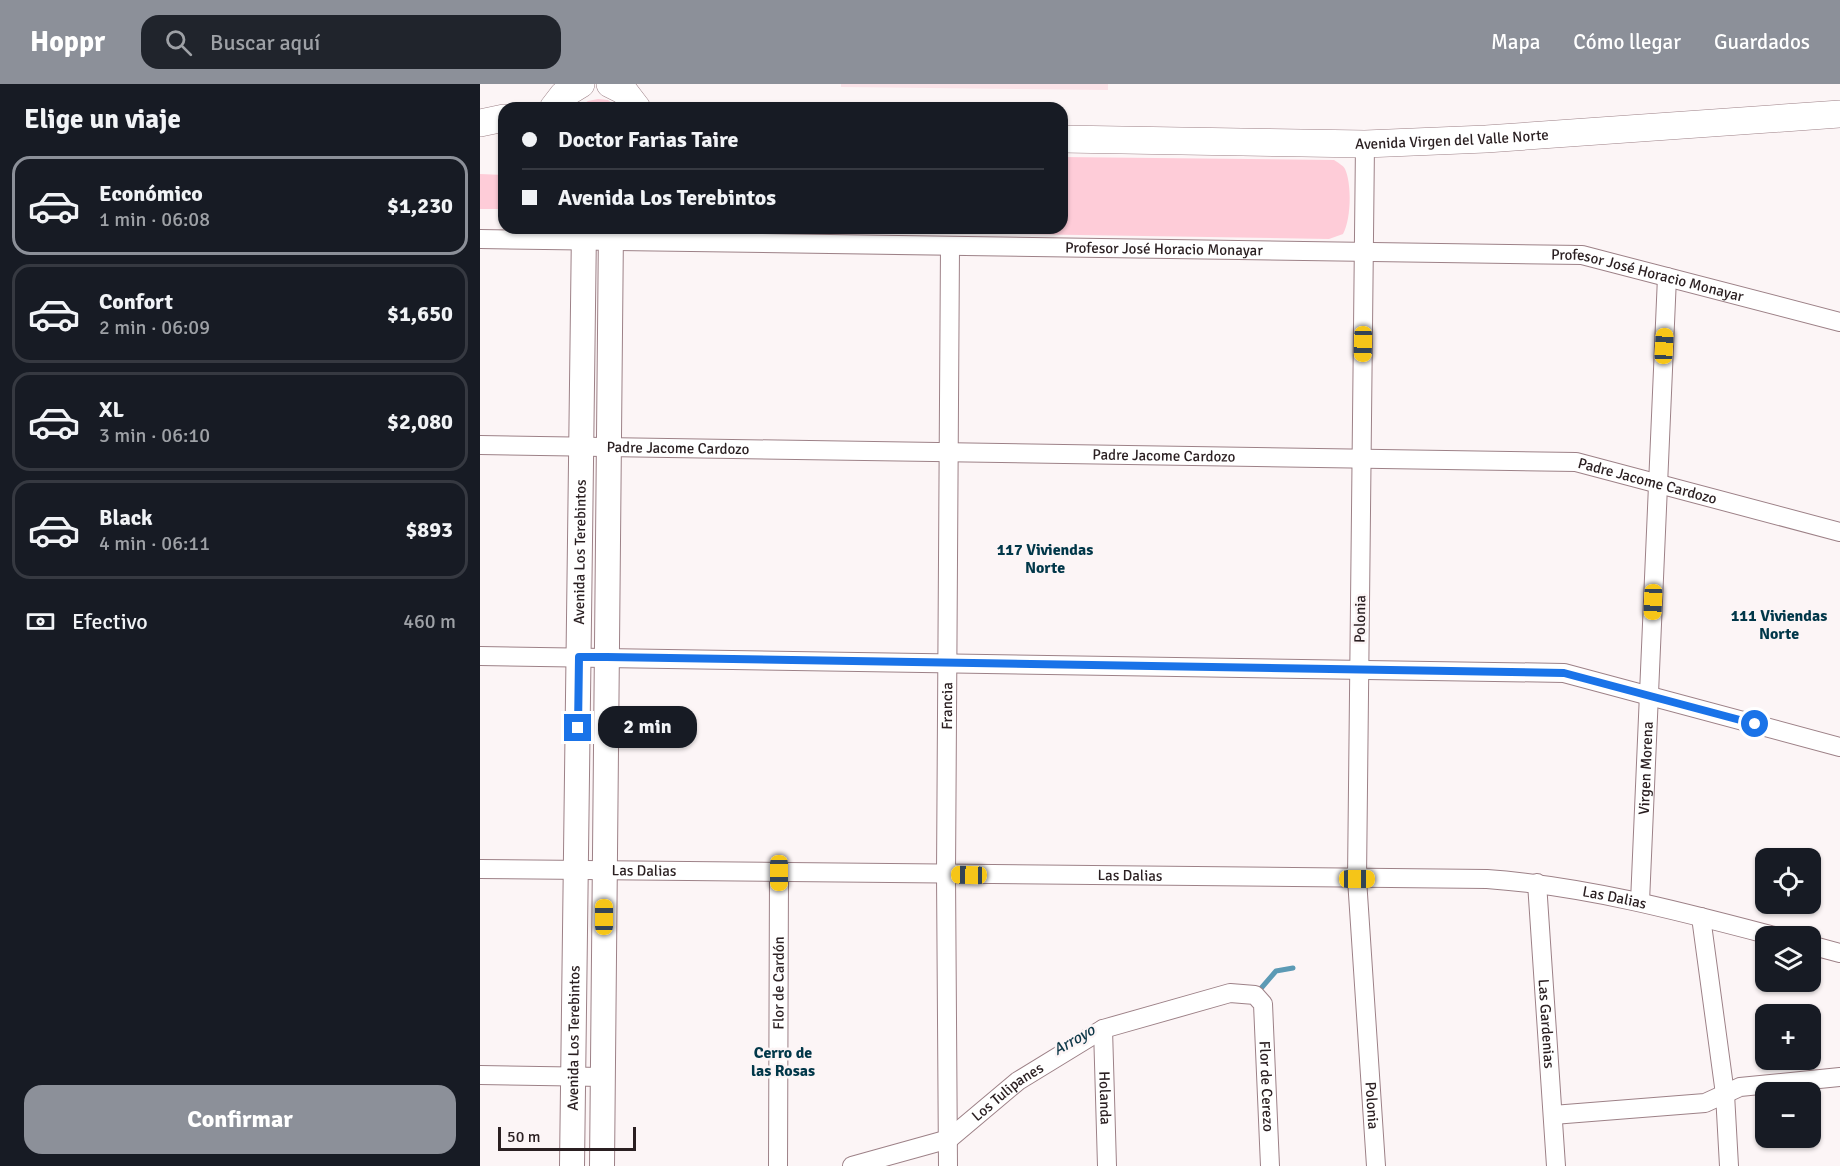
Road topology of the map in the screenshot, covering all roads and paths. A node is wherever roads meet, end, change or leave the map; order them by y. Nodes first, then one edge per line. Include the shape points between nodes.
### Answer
1 (621, 91) edge
2 (569, 92) edge
3 (549, 102) edge
4 (644, 102) edge
5 (1840, 114) edge
6 (498, 119) edge
7 (480, 123) edge
8 (480, 135) edge
9 (498, 137) edge
10 (1068, 140) edge
11 (1365, 144) junction
12 (584, 234) edge
13 (611, 235) edge
14 (480, 239) edge
15 (950, 246) junction
16 (1364, 252) junction
17 (1666, 277) junction
18 (1840, 322) edge
19 (480, 446) edge
20 (581, 447) junction
21 (609, 447) junction
22 (949, 452) junction
23 (1361, 458) junction
24 (1658, 484) junction
25 (1840, 532) edge
26 (480, 656) edge
27 (579, 657) junction
28 (607, 657) junction
29 (948, 663) junction
30 (1359, 670) junction
31 (1649, 696) junction
32 (1840, 747) edge
33 (480, 869) edge
34 (576, 870) junction
35 (604, 871) junction
36 (779, 873) junction
37 (946, 874) junction
38 (1357, 879) junction
39 (1537, 882) junction
40 (1640, 902) junction
41 (1701, 917) junction
42 (1755, 931) edge
43 (1821, 948) edge
44 (1840, 953) edge
45 (1263, 1004) joint
46 (1103, 1029) junction
47 (480, 1076) edge
48 (574, 1077) junction
49 (603, 1077) junction
50 (1840, 1077) edge
51 (1725, 1094) junction
52 (1553, 1115) junction
53 (949, 1139) junction
54 (572, 1166) edge
55 (602, 1166) edge
56 (778, 1166) edge
57 (852, 1166) edge
58 (948, 1166) edge
59 (1107, 1166) edge
60 (1270, 1166) edge
61 (1376, 1166) edge
62 (1556, 1166) edge
63 (1729, 1166) edge

1 - 4 main road
2 - 3 main road
5 - 11 main road, Avenida Virgen del Valle Norte
6 - 7 main road
8 - 9 main road
10 - 11 main road, Avenida Virgen del Valle Norte
11 - 16 street, Polonia
12 - 13 street, Profesor José Horacio Monayar
12 - 14 street, Profesor José Horacio Monayar
12 - 20 main road, Avenida Los Terebintos
13 - 15 street, Profesor José Horacio Monayar
13 - 21 main road, Avenida Los Terebintos
15 - 16 street, Profesor José Horacio Monayar
15 - 22 street, Francia
16 - 17 street, Profesor José Horacio Monayar via 1582,255
16 - 23 street, Polonia
17 - 18 street, Profesor José Horacio Monayar
17 - 24 street, Virgen Morena
19 - 20 street, Padre Jacome Cardozo
20 - 21 street, Padre Jacome Cardozo
20 - 27 main road, Avenida Los Terebintos
21 - 22 street, Padre Jacome Cardozo
21 - 28 main road, Avenida Los Terebintos
22 - 23 street, Padre Jacome Cardozo
22 - 29 street, Francia
23 - 24 street, Padre Jacome Cardozo via 1576,462
23 - 30 street, Polonia
24 - 25 street, Padre Jacome Cardozo
24 - 31 street, Virgen Morena
26 - 27 street
27 - 28 street
27 - 34 main road, Avenida Los Terebintos
28 - 29 street
28 - 35 main road, Avenida Los Terebintos
29 - 30 street
29 - 37 street, Francia
30 - 31 street via 1564,673
30 - 38 street, Polonia
31 - 32 street
31 - 40 street, Virgen Morena
33 - 34 street, Las Dalias
34 - 35 street, Las Dalias
34 - 48 main road, Avenida Los Terebintos
35 - 36 street, Las Dalias
35 - 49 main road, Avenida Los Terebintos
36 - 37 street, Las Dalias
36 - 56 street, Flor de Cardón
37 - 38 street, Las Dalias
37 - 53 street, Francia
38 - 39 street, Las Dalias
38 - 61 street, Polonia
39 - 40 street, Las Dalias
39 - 52 street, Las Gardenias
40 - 41 street, Las Dalias
41 - 42 street, Las Dalias
41 - 51 street
43 - 44 street
45 - 46 street, Los Tulipanes via 1254,995 1230,993
45 - 60 street, Flor de Cerezo
46 - 53 street, Los Tulipanes via 1018,1081
46 - 59 street, Holanda
47 - 48 street
48 - 49 street
48 - 54 main road, Avenida Los Terebintos
49 - 55 main road, Avenida Los Terebintos
50 - 51 street via 1740,1087
51 - 52 street via 1706,1102
51 - 63 street
52 - 62 street, Las Gardenias
53 - 57 street, Los Tulipanes
53 - 58 street, Francia

